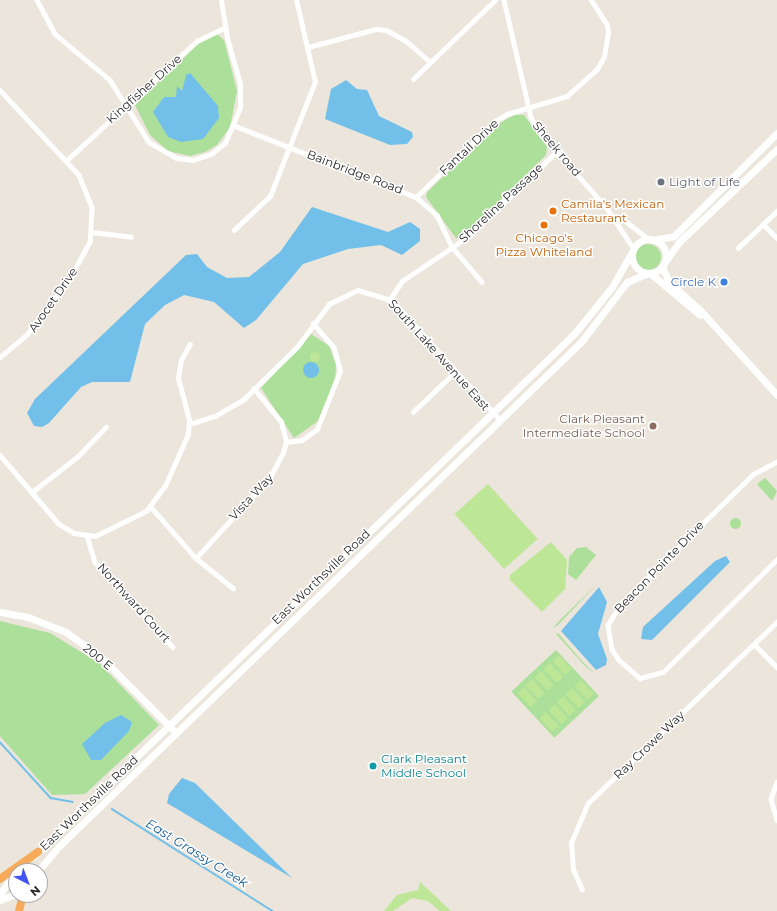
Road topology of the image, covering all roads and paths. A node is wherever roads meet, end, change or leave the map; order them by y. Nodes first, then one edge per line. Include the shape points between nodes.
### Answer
1 (38, 0) edge
2 (221, 0) edge
3 (296, 0) edge
4 (495, 0) edge
5 (504, 0) edge
6 (591, 0) edge
7 (226, 27) junction
8 (308, 47) junction
9 (430, 62) junction
10 (413, 79) dead end
11 (0, 90) edge
12 (126, 105) junction
13 (527, 108) junction
14 (234, 125) junction
15 (777, 133) edge
16 (290, 147) junction
17 (777, 149) edge
18 (556, 151) junction
19 (67, 160) junction
20 (416, 197) junction
21 (777, 211) edge
22 (614, 217) junction
23 (763, 224) junction
24 (234, 230) dead end
25 (92, 232) junction
26 (131, 237) dead end
27 (777, 238) edge
28 (651, 240) junction
29 (452, 247) junction
30 (738, 248) dead end
31 (633, 250) junction
32 (663, 265) junction
33 (649, 273) junction
34 (482, 282) dead end
35 (390, 299) junction
36 (704, 316) junction
37 (314, 324) junction
38 (190, 344) dead end
39 (0, 358) edge
40 (454, 373) junction
41 (254, 390) junction
42 (776, 391) edge
43 (413, 412) dead end
44 (492, 413) junction
45 (500, 420) junction
46 (189, 424) junction
47 (106, 427) dead end
48 (286, 442) junction
49 (0, 454) edge
50 (777, 462) edge
51 (32, 492) junction
52 (151, 507) junction
53 (87, 536) junction
54 (196, 558) junction
55 (777, 559) edge
56 (233, 588) dead end
57 (0, 612) edge
58 (777, 622) edge
59 (754, 644) junction
60 (174, 647) dead end
61 (777, 667) edge
62 (168, 725) junction
63 (176, 733) junction
64 (777, 782) edge
65 (777, 820) edge
66 (38, 852) junction
67 (46, 863) edge
68 (0, 879) edge
69 (582, 890) dead end
70 (0, 894) edge

1 - 12 street via 55,34 100,70
2 - 7 street
3 - 8 street
4 - 9 street
5 - 13 street, Sheek road
6 - 13 street, Fantail Drive via 607,24 608,34 604,57 597,69 566,96
7 - 12 street, Kingfisher Drive via 197,41
7 - 14 street via 241,94
8 - 9 street via 376,29 386,30 405,40
8 - 16 street via 315,82
9 - 10 street
11 - 19 street
12 - 14 street via 149,142 177,158 193,160 211,154 230,136
12 - 19 street, Kingfisher Drive
13 - 18 street, Sheek road via 541,134
13 - 20 street, Fantail Drive via 495,121
14 - 16 street, Bainbridge Road
15 - 28 main road via 674,236
16 - 20 street, Bainbridge Road
16 - 24 street via 270,196
17 - 32 main road via 679,242
18 - 22 street, Sheek road
18 - 29 street, Shoreline Passage via 469,236
19 - 25 street via 89,196
20 - 29 street, Bainbridge Road via 437,215
21 - 23 street
22 - 28 street, Sheek road via 623,219
22 - 31 street, Sheek road
23 - 27 street
23 - 30 street
25 - 26 street
25 - 39 street, Avocet Drive via 69,281 27,335
28 - 31 main road via 642,241
28 - 32 main road via 664,248
29 - 34 street, Bainbridge Road
29 - 35 street, Shoreline Passage via 402,281
31 - 33 main road via 635,266
31 - 44 main road, East Worthsville Road via 586,321
32 - 33 main road
32 - 36 main road via 669,282
33 - 36 main road
33 - 45 main road, East Worthsville Road via 627,282 592,331
35 - 37 street, South Lake Avenue East via 371,291 346,293 329,304
35 - 40 street, South Lake Avenue East
36 - 42 main road
37 - 41 street, South Lake Avenue East via 297,347
37 - 48 street via 334,348 340,371 317,429 302,440
38 - 46 street via 181,360 178,378
40 - 43 street
40 - 44 street, South Lake Avenue East
41 - 46 street, South Lake Avenue East via 235,406
41 - 48 street via 275,411
44 - 45 street, South Lake Avenue East
44 - 62 main road, East Worthsville Road
45 - 63 main road, East Worthsville Road
46 - 52 street via 183,449
47 - 51 street via 78,456
48 - 54 street, Vista Way via 275,472
49 - 51 street
50 - 55 street, Beacon Pointe Drive via 753,475 623,602 608,625 612,649 619,660 640,678 663,672
51 - 53 street via 59,524
52 - 53 street via 108,531
52 - 54 street
53 - 60 street, Northward Court via 95,562
54 - 56 street
57 - 62 main road, 200 E via 28,617 66,632 103,659
58 - 59 street, Ray Crowe Way
59 - 61 street
59 - 69 street, Ray Crowe Way via 588,803 571,842 573,870
62 - 63 main road, 200 E
62 - 66 main road, East Worthsville Road
63 - 67 main road, East Worthsville Road
64 - 65 street via 771,799
66 - 68 highway
66 - 70 main road, East Worthsville Road via 9,877

